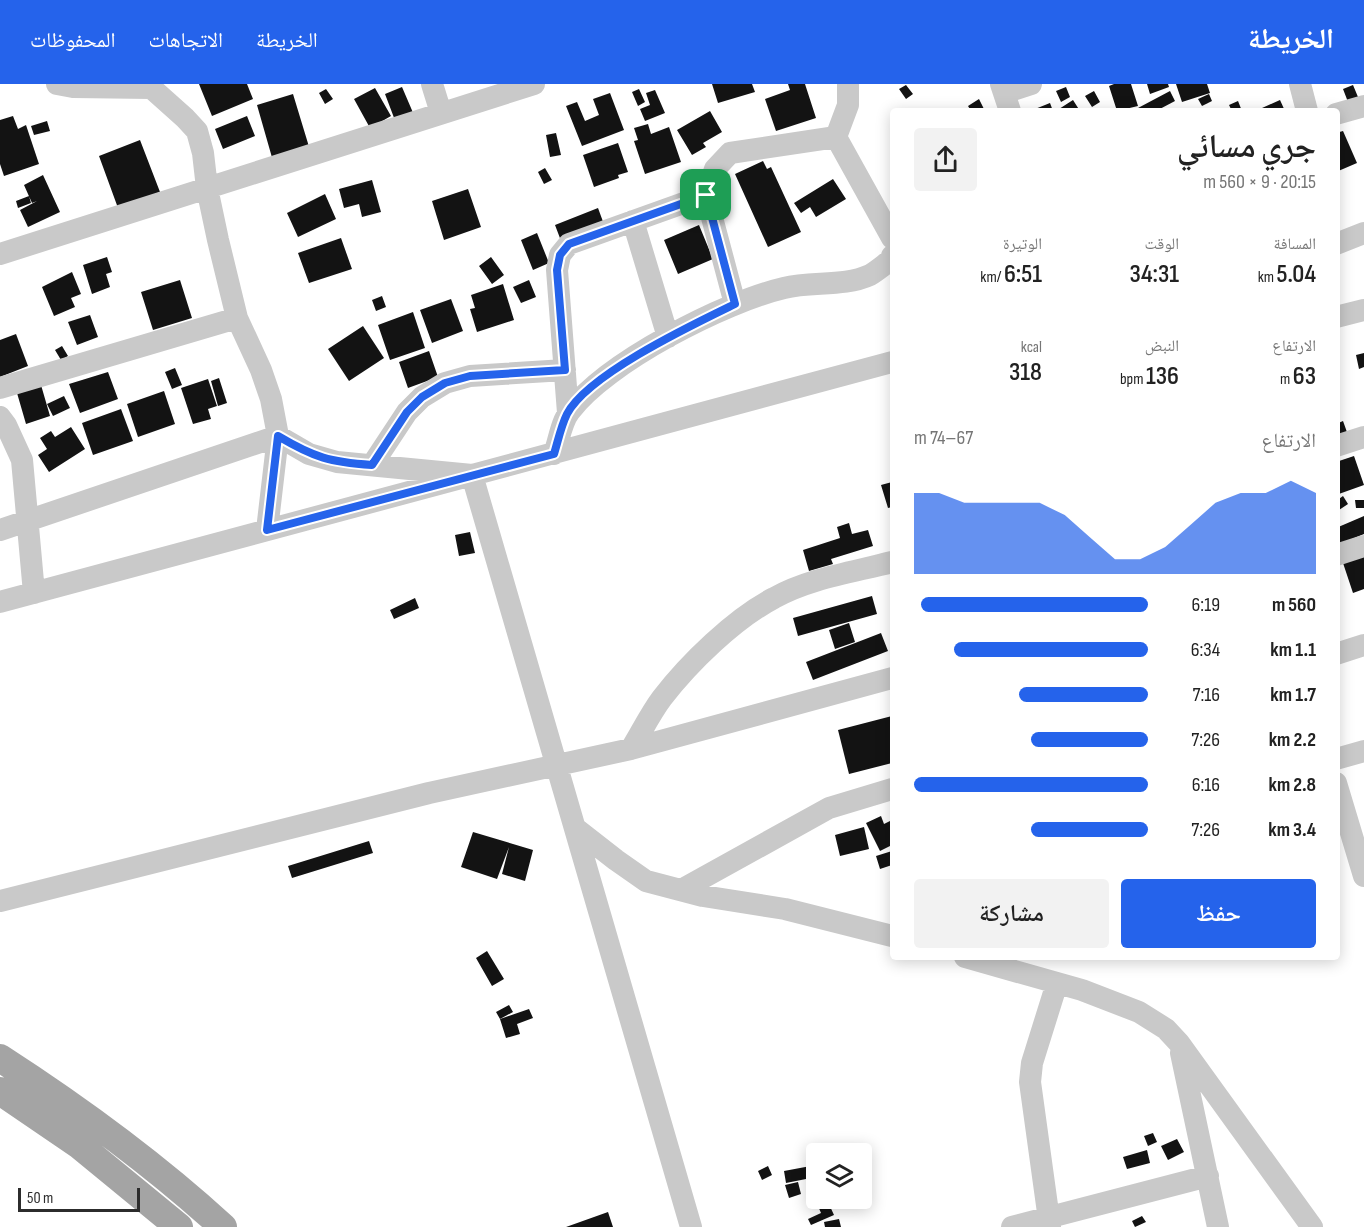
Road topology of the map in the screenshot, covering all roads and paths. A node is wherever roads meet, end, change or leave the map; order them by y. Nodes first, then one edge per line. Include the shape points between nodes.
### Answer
1 (57, 84) edge
2 (432, 84) edge
3 (534, 84) edge
4 (848, 84) edge
5 (1031, 84) edge
6 (1300, 84) edge
7 (149, 86) edge
8 (1005, 96) edge
9 (1364, 106) edge
10 (1306, 108) edge
11 (441, 113) junction
12 (1340, 113) edge
13 (836, 137) junction
14 (207, 188) junction
15 (706, 195) junction
16 (633, 221) junction
17 (1364, 233) edge
18 (890, 234) edge
19 (1340, 242) edge
20 (0, 254) edge
21 (890, 260) edge
22 (735, 304) junction
23 (1364, 310) edge
24 (1340, 316) edge
25 (237, 318) junction
26 (668, 337) junction
27 (890, 363) edge
28 (565, 370) junction
29 (0, 388) edge
30 (568, 413) junction
31 (0, 417) edge
32 (278, 436) junction
33 (1364, 437) edge
34 (1340, 445) edge
35 (554, 454) junction
36 (372, 465) junction
37 (472, 475) junction
38 (29, 522) junction
39 (267, 530) junction
40 (0, 531) edge
41 (1364, 546) edge
42 (1340, 554) edge
43 (890, 563) edge
44 (34, 593) junction
45 (0, 602) edge
46 (1364, 645) edge
47 (1340, 653) edge
48 (890, 679) edge
49 (631, 749) junction
50 (1364, 751) edge
51 (1340, 758) edge
52 (555, 765) junction
53 (890, 790) edge
54 (1340, 795) edge
55 (575, 828) junction
56 (1362, 864) edge
57 (681, 891) junction
58 (0, 901) edge
59 (887, 931) edge
60 (976, 960) edge
61 (1057, 983) junction
62 (1179, 1043) junction
63 (0, 1058) edge
64 (0, 1091) edge
65 (1208, 1176) junction
66 (185, 1193) junction
67 (174, 1222) edge
68 (1048, 1222) edge
69 (223, 1227) edge
70 (691, 1227) edge
71 (1012, 1227) edge
72 (1218, 1227) edge
73 (1312, 1227) edge

1 - 7 street
2 - 11 street
3 - 11 street
4 - 13 street via 848,105
5 - 8 street
6 - 10 street
7 - 14 street via 197,132
9 - 12 street
11 - 14 street
13 - 15 street via 730,153 715,170
13 - 18 street
14 - 20 street
14 - 25 street
15 - 16 street
15 - 22 street
16 - 26 street
16 - 28 street via 569,244 560,255 557,270
17 - 19 street
21 - 22 street via 869,275 786,287
22 - 26 street
23 - 24 street
25 - 29 street
25 - 32 street via 261,370
26 - 30 street via 600,381
27 - 35 street
28 - 30 street
28 - 36 street via 470,376 445,383 407,412
30 - 35 street
31 - 38 street via 22,460
32 - 36 street via 309,454 337,462
32 - 38 street
32 - 39 street
33 - 34 street
35 - 37 street
36 - 37 street
37 - 39 street
37 - 52 street
38 - 40 street
38 - 44 street
39 - 44 street
41 - 42 street
43 - 49 street via 808,584 753,611 692,664 661,699
44 - 45 street
46 - 47 street
48 - 49 street
49 - 52 street
50 - 51 street
52 - 55 street
52 - 58 street
53 - 57 street via 829,808
54 - 56 street
55 - 57 street via 646,881
55 - 70 street
57 - 59 street
60 - 61 street
61 - 62 street via 1139,1012 1166,1029
61 - 68 street via 1032,1063 1030,1083
62 - 65 street
62 - 73 street
63 - 66 main road via 90,1119
64 - 67 main road via 79,1145
65 - 68 street
65 - 72 street
66 - 67 main road
66 - 69 main road
68 - 71 street

